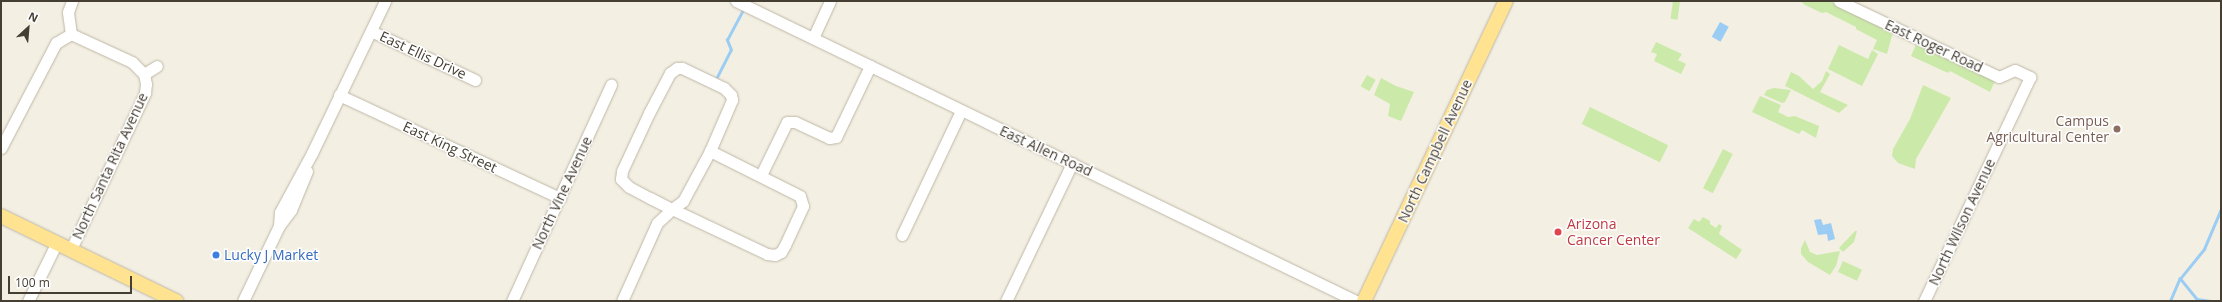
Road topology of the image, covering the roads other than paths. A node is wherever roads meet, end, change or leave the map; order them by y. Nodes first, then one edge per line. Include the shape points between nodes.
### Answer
1 (72, 1) edge
2 (385, 1) edge
3 (736, 1) edge
4 (830, 1) edge
5 (1506, 1) edge
6 (1839, 1) edge
7 (371, 30) junction
8 (71, 34) junction
9 (813, 38) junction
10 (157, 66) dead end
11 (870, 66) junction
12 (144, 74) junction
13 (2030, 77) joint
14 (475, 80) dead end
15 (611, 85) dead end
16 (340, 95) junction
17 (961, 111) junction
18 (1, 148) edge
19 (710, 151) junction
20 (1072, 163) junction
21 (761, 175) junction
22 (560, 198) junction
23 (672, 209) junction
24 (1, 216) edge
25 (902, 236) dead end
26 (57, 242) junction
27 (71, 249) junction
28 (1374, 281) junction
29 (28, 301) edge
30 (176, 301) edge
31 (243, 301) edge
32 (512, 301) edge
33 (622, 301) edge
34 (1006, 301) edge
35 (1356, 301) edge
36 (1364, 301) edge
37 (1374, 301) edge
38 (1924, 301) edge

1 - 8 street via 68,12
2 - 7 street
3 - 9 street, East Allen Road
4 - 9 street
5 - 28 main road, North Campbell Avenue
6 - 13 street, East Roger Road via 1999,77 2015,70
7 - 14 street, East Ellis Drive
7 - 16 street
8 - 12 street via 132,62
8 - 18 street via 56,43
9 - 11 street, East Allen Road
10 - 12 street, North Santa Rita Avenue
11 - 17 street, East Allen Road
11 - 21 street via 836,137 829,138 795,122 787,122
12 - 27 street, North Santa Rita Avenue via 145,93
13 - 38 street, North Wilson Avenue
15 - 22 street, North Vine Avenue
16 - 22 street, East King Street
16 - 31 street via 312,153 304,181 291,210 279,226
17 - 20 street, East Allen Road
17 - 25 street
19 - 21 street
19 - 23 street via 683,201
19 - 23 street via 731,95 724,88 682,68 673,69 649,113 621,175 624,184
20 - 34 street
20 - 35 street, East Allen Road
21 - 23 street via 795,192 803,201 785,245 781,252 775,255 767,254
22 - 32 street, North Vine Avenue
23 - 33 street via 657,223
24 - 26 main road
26 - 27 main road
26 - 29 street, North Santa Rita Avenue
27 - 30 main road
28 - 36 main road, North Campbell Avenue
28 - 37 street

